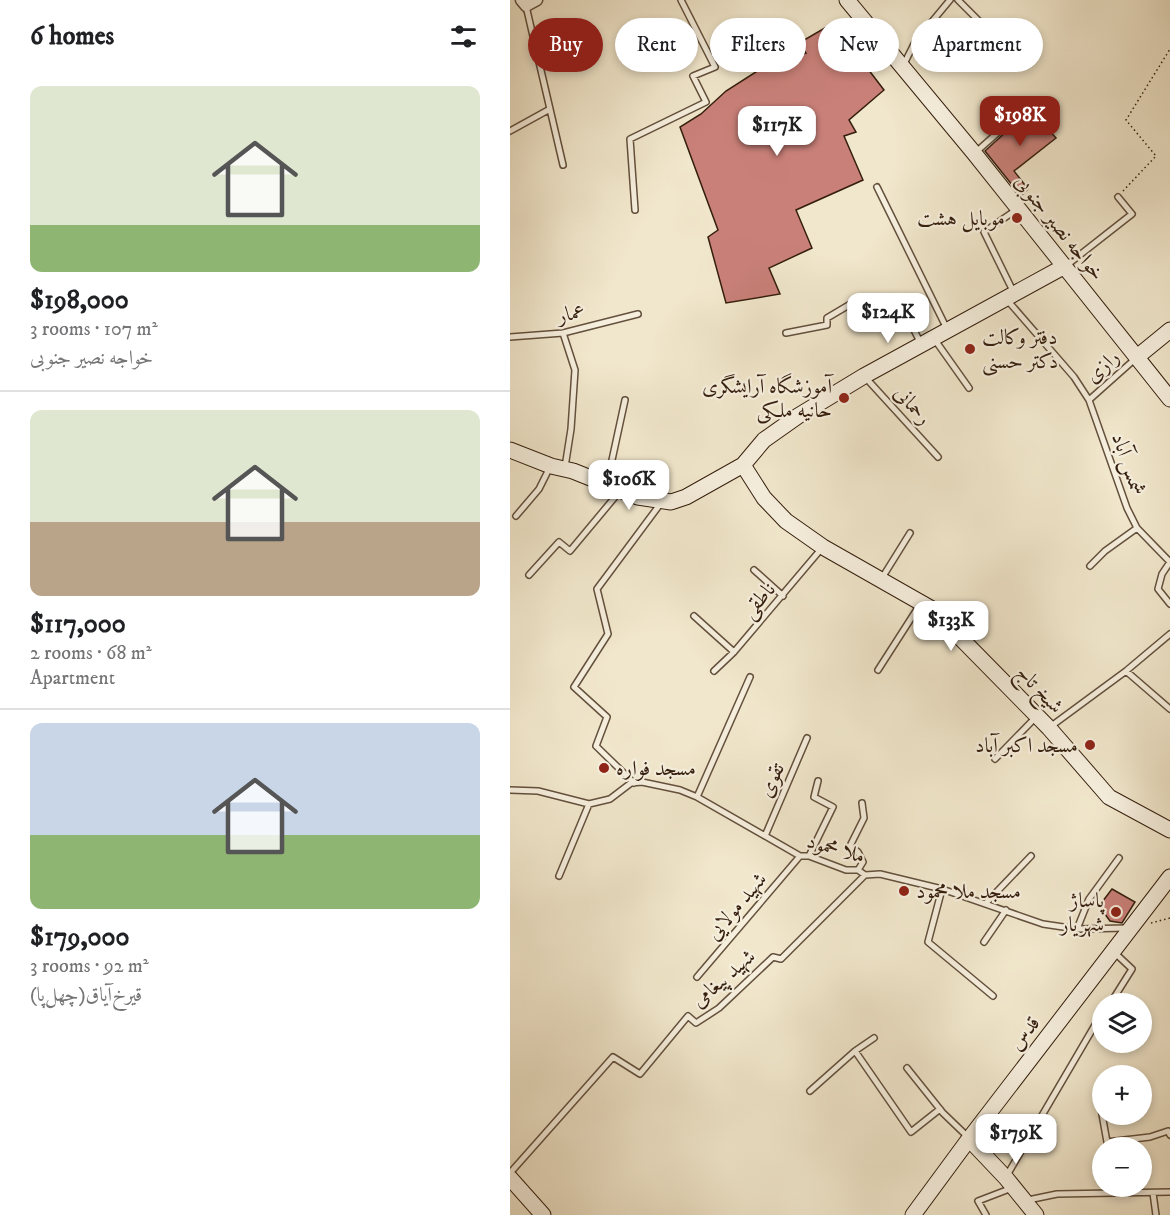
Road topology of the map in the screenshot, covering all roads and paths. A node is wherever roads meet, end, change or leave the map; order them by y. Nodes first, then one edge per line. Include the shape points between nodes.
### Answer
1 (537, 0) edge
2 (681, 0) edge
3 (847, 0) edge
4 (950, 0) edge
5 (958, 0) edge
6 (523, 3) edge
7 (976, 18) edge
8 (1170, 48) edge
9 (903, 66) junction
10 (550, 109) junction
11 (1021, 112) dead end
12 (510, 131) edge
13 (974, 153) junction
14 (563, 165) dead end
15 (877, 187) dead end
16 (1118, 196) joint
17 (1018, 208) junction
18 (635, 210) dead end
19 (1065, 266) junction
20 (1010, 295) junction
21 (638, 314) dead end
22 (947, 330) junction
23 (1170, 330) edge
24 (563, 333) junction
25 (786, 333) dead end
26 (510, 337) edge
27 (928, 342) junction
28 (1137, 357) junction
29 (864, 376) junction
30 (969, 388) dead end
31 (1170, 399) edge
32 (625, 400) dead end
33 (1089, 400) junction
34 (510, 450) edge
35 (938, 457) dead end
36 (743, 465) junction
37 (558, 467) junction
38 (614, 487) junction
39 (662, 502) junction
40 (516, 516) dead end
41 (1137, 528) junction
42 (910, 533) dead end
43 (823, 547) junction
44 (1170, 562) edge
45 (1090, 566) dead end
46 (754, 570) dead end
47 (529, 575) dead end
48 (881, 579) junction
49 (783, 596) junction
50 (922, 602) junction
51 (1170, 604) edge
52 (694, 616) dead end
53 (1170, 634) edge
54 (734, 652) junction
55 (878, 670) dead end
56 (714, 671) dead end
57 (1126, 671) junction
58 (750, 677) dead end
59 (1170, 709) edge
60 (1037, 716) junction
61 (1049, 728) junction
62 (807, 738) dead end
63 (995, 759) dead end
64 (818, 781) dead end
65 (634, 783) junction
66 (510, 790) edge
67 (697, 797) junction
68 (862, 803) dead end
69 (589, 804) junction
70 (1170, 830) edge
71 (765, 836) junction
72 (800, 856) junction
73 (809, 856) junction
74 (1031, 856) dead end
75 (1119, 858) dead end
76 (858, 870) junction
77 (865, 875) junction
78 (559, 876) dead end
79 (1170, 877) edge
80 (942, 889) junction
81 (986, 903) junction
82 (1006, 910) junction
83 (1132, 927) junction
84 (1077, 929) junction
85 (984, 942) dead end
86 (1114, 952) junction
87 (697, 977) dead end
88 (1117, 993) edge
89 (993, 996) dead end
90 (1092, 1031) edge
91 (874, 1038) dead end
92 (855, 1051) junction
93 (908, 1068) dead end
94 (810, 1091) dead end
95 (940, 1109) junction
96 (1104, 1125) edge
97 (1170, 1136) edge
98 (969, 1139) junction
99 (510, 1173) edge
100 (510, 1178) edge
101 (1010, 1182) junction
102 (510, 1192) edge
103 (1170, 1192) edge
104 (1153, 1193) junction
105 (1025, 1200) junction
106 (531, 1215) edge
107 (543, 1215) edge
108 (913, 1215) edge
109 (986, 1215) edge
110 (1036, 1215) edge
111 (1156, 1215) edge

1 - 6 street
2 - 18 lane via 715,67 693,76 706,102 630,139
3 - 9 street, خواجه نصیر جنوبی
4 - 9 lane via 915,42
5 - 7 lane
6 - 10 lane
8 - 16 path via 1126,120 1156,156
9 - 13 street, خواجه نصیر جنوبی
10 - 12 lane
10 - 14 lane
11 - 13 lane
13 - 17 street, خواجه نصیر جنوبی
15 - 22 lane
16 - 19 lane via 1132,214
17 - 19 street, خواجه نصیر جنوبی
17 - 20 lane, شمس آباد via 984,232
19 - 20 street
19 - 28 street, خواجه نصیر جنوبی
20 - 22 street
20 - 33 lane, شمس آباد
21 - 24 lane, عمار
22 - 27 street
23 - 28 street
24 - 26 lane, عمار
24 - 37 lane via 575,370 571,429
25 - 27 lane via 827,325 827,318 854,302 870,325 903,308
27 - 29 street
27 - 30 lane
28 - 31 street, خواجه نصیر جنوبی
28 - 33 lane, رازی
29 - 35 lane, رحمانی
29 - 36 street via 764,440
32 - 38 lane
33 - 41 lane, شمس آباد
34 - 37 street
36 - 39 street via 686,497
36 - 43 street, شیخ تاج via 764,498 786,521
37 - 38 street
37 - 40 lane
38 - 39 street
38 - 47 lane via 570,551 559,542
39 - 65 lane via 597,589 608,634 574,687 607,717 596,746
41 - 44 lane, شمس آباد
41 - 45 lane
42 - 48 lane
43 - 48 street, شیخ تاج
43 - 49 lane, ناطقی
44 - 51 lane via 1158,590
46 - 49 lane
48 - 50 street, شیخ تاج
49 - 54 lane, ناطقی
50 - 55 lane
50 - 60 street, شیخ تاج
52 - 54 lane
53 - 57 lane
54 - 56 lane, ناطقی
57 - 59 lane
57 - 61 lane
58 - 67 lane
60 - 61 street, شیخ تاج
60 - 63 lane
61 - 70 street, شیخ تاج via 1109,797
62 - 71 lane, تقوی
64 - 73 lane via 814,797 833,807
65 - 67 lane, ملا محمود
65 - 69 lane via 610,799
66 - 69 lane via 538,790
67 - 71 lane, ملا محمود
68 - 76 lane via 864,818 850,846 863,861
69 - 78 lane
71 - 72 lane, ملا محمود
72 - 73 lane, ملا محمود
72 - 87 lane, شهید مولایی
73 - 76 lane, ملا محمود via 846,870
74 - 81 lane
75 - 84 lane via 1089,899
76 - 77 lane, ملا محمود
77 - 80 lane, ملا محمود via 880,874
77 - 99 lane, شهید پیغامی via 781,959 773,957 719,1008 696,1023 688,1016 640,1074 614,1057
79 - 83 street, قدس
80 - 81 lane, ملا محمود
80 - 89 lane via 928,942
81 - 82 lane, ملا محمود
82 - 84 lane, ملا محمود via 1043,924
82 - 85 lane
83 - 84 lane, ملا محمود
83 - 86 street, قدس
86 - 88 lane via 1132,969
86 - 98 street, قدس
90 - 101 lane
91 - 92 lane
92 - 94 lane
92 - 95 lane via 911,1132
93 - 95 lane
95 - 98 lane
96 - 97 lane via 1107,1142 1168,1131
98 - 101 street
98 - 108 street, قدس
100 - 107 street
101 - 105 street
101 - 109 lane via 978,1201
102 - 106 street
103 - 104 lane
104 - 105 lane via 1057,1194
104 - 111 lane
105 - 110 street

